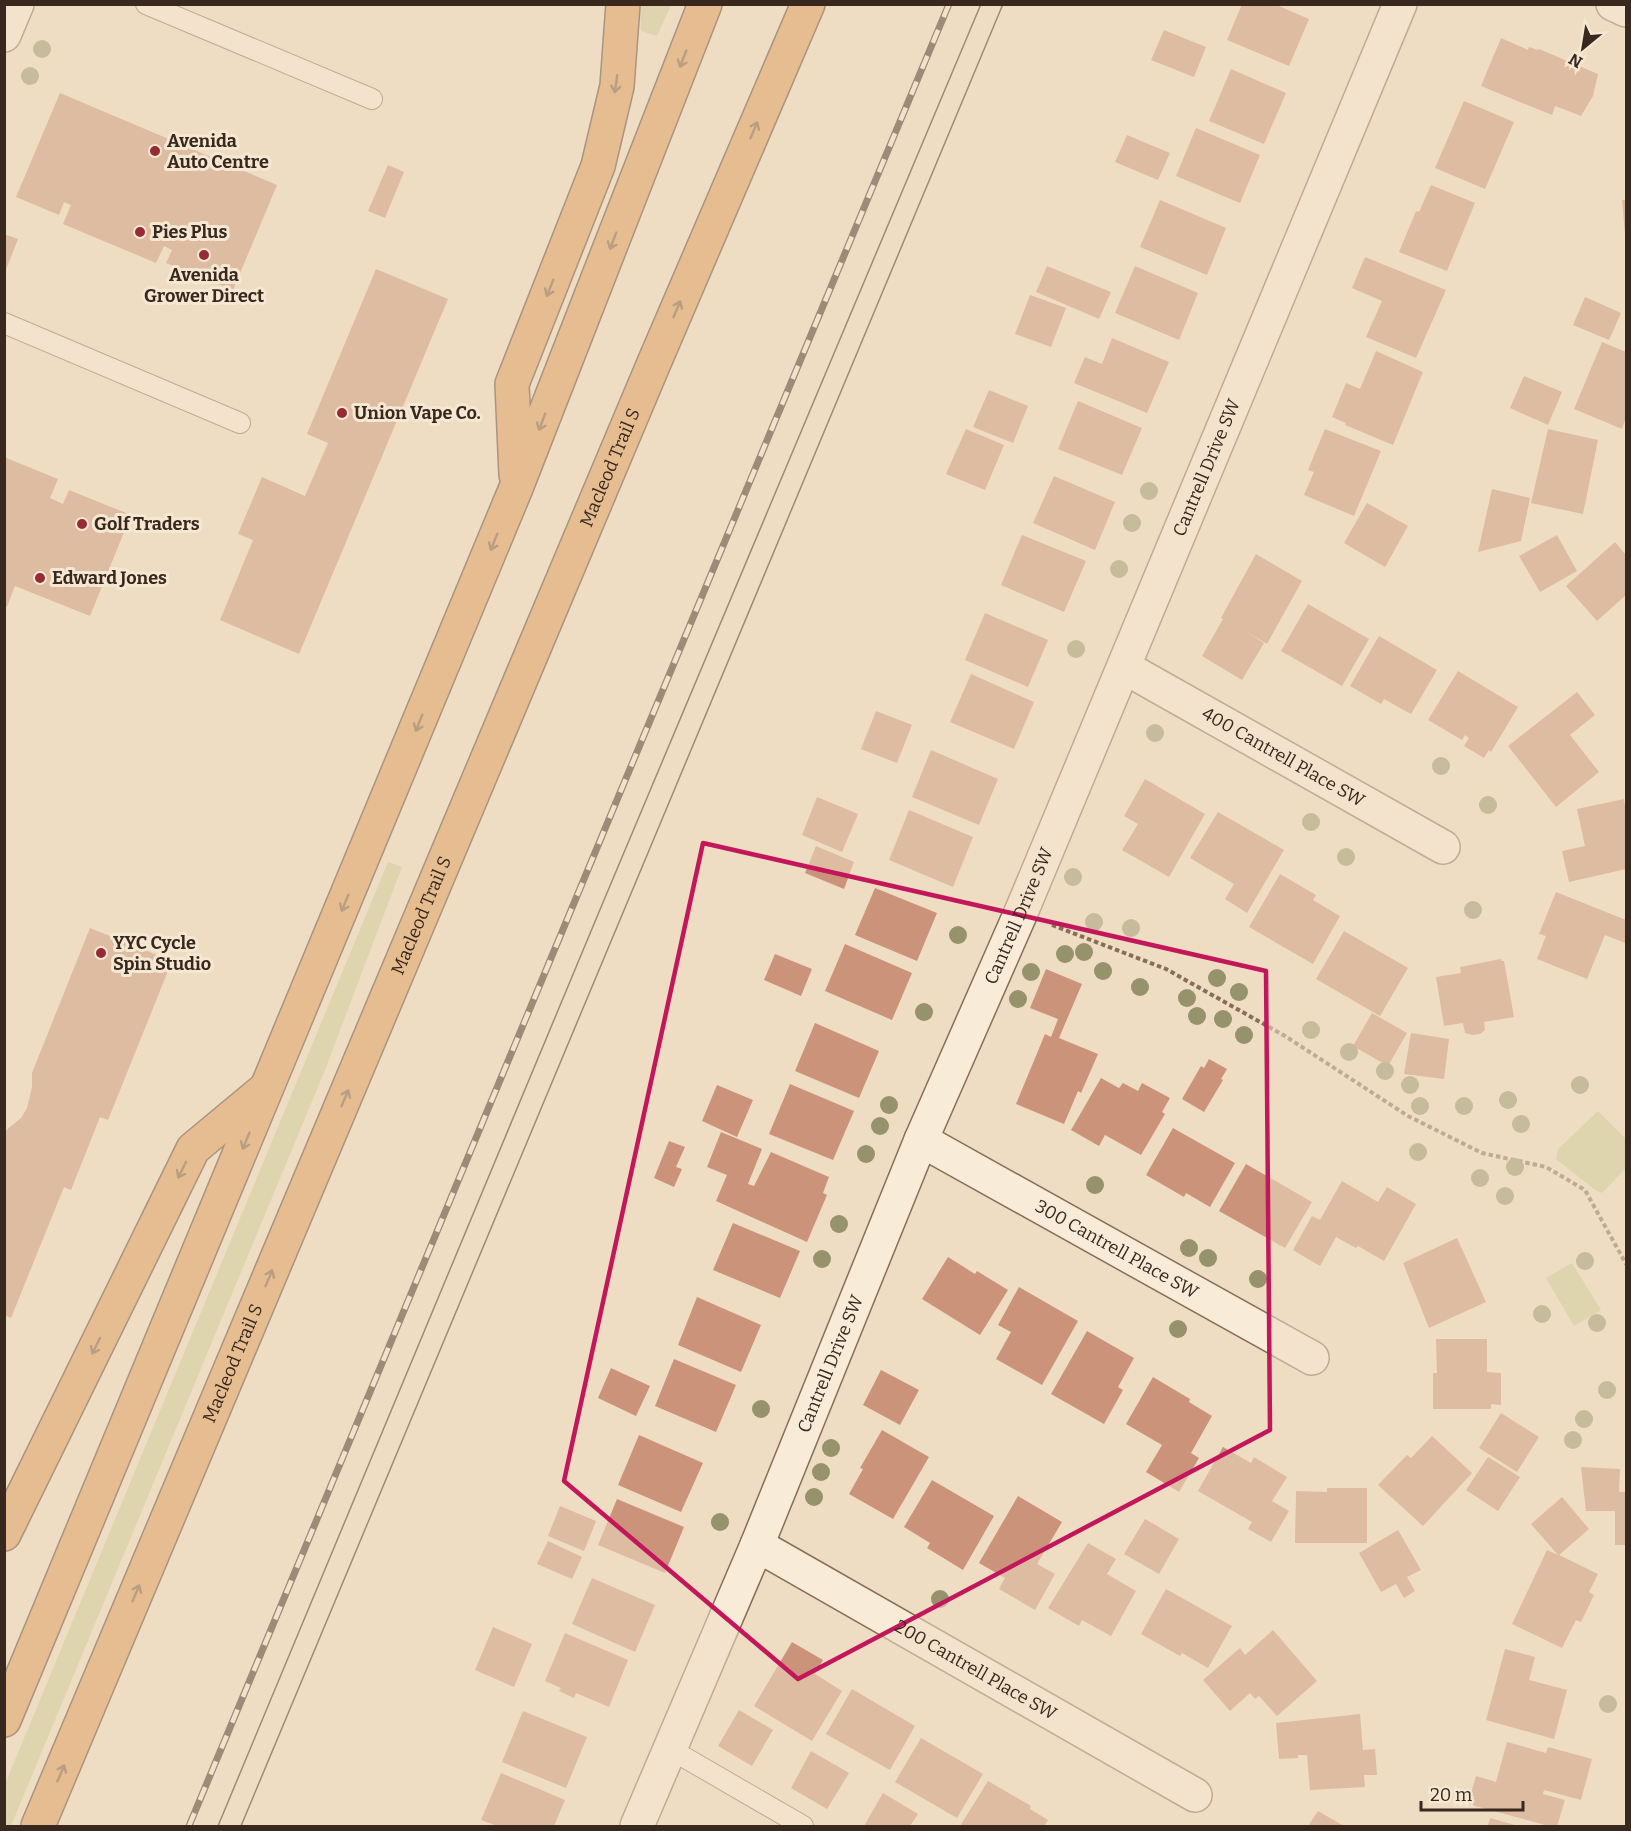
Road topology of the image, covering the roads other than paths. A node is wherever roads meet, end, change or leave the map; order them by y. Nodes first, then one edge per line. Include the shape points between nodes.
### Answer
1 (17, 4) edge
2 (146, 4) edge
3 (623, 4) edge
4 (705, 4) edge
5 (808, 4) edge
6 (1400, 4) edge
7 (1612, 4) edge
8 (1626, 10) edge
9 (4, 35) edge
10 (372, 99) dead end
11 (4, 323) edge
12 (240, 423) dead end
13 (516, 488) junction
14 (1124, 667) junction
15 (1443, 847) dead end
16 (268, 1087) junction
17 (921, 1140) junction
18 (1312, 1358) dead end
19 (4, 1534) edge
20 (757, 1545) junction
21 (4, 1720) edge
22 (670, 1749) junction
23 (1195, 1795) dead end
24 (38, 1827) edge
25 (637, 1827) edge
26 (803, 1827) edge

1 - 9 street
2 - 10 lane
3 -> 13 highway via 617,86 598,166 512,384
4 -> 13 highway
24 -> 5 highway, Macleod Trail S
6 - 14 street, Cantrell Drive SW
7 - 8 street
11 - 12 lane
13 -> 16 highway
14 - 15 street, 400 Cantrell Place SW
14 - 17 street, Cantrell Drive SW
16 -> 19 highway via 193,1149
16 -> 21 highway
17 - 18 street, 300 Cantrell Place SW
17 - 20 street, Cantrell Drive SW
20 - 22 street, Cantrell Drive SW
20 - 23 street, 200 Cantrell Place SW
22 - 25 street, Cantrell Drive SW
22 - 26 lane

